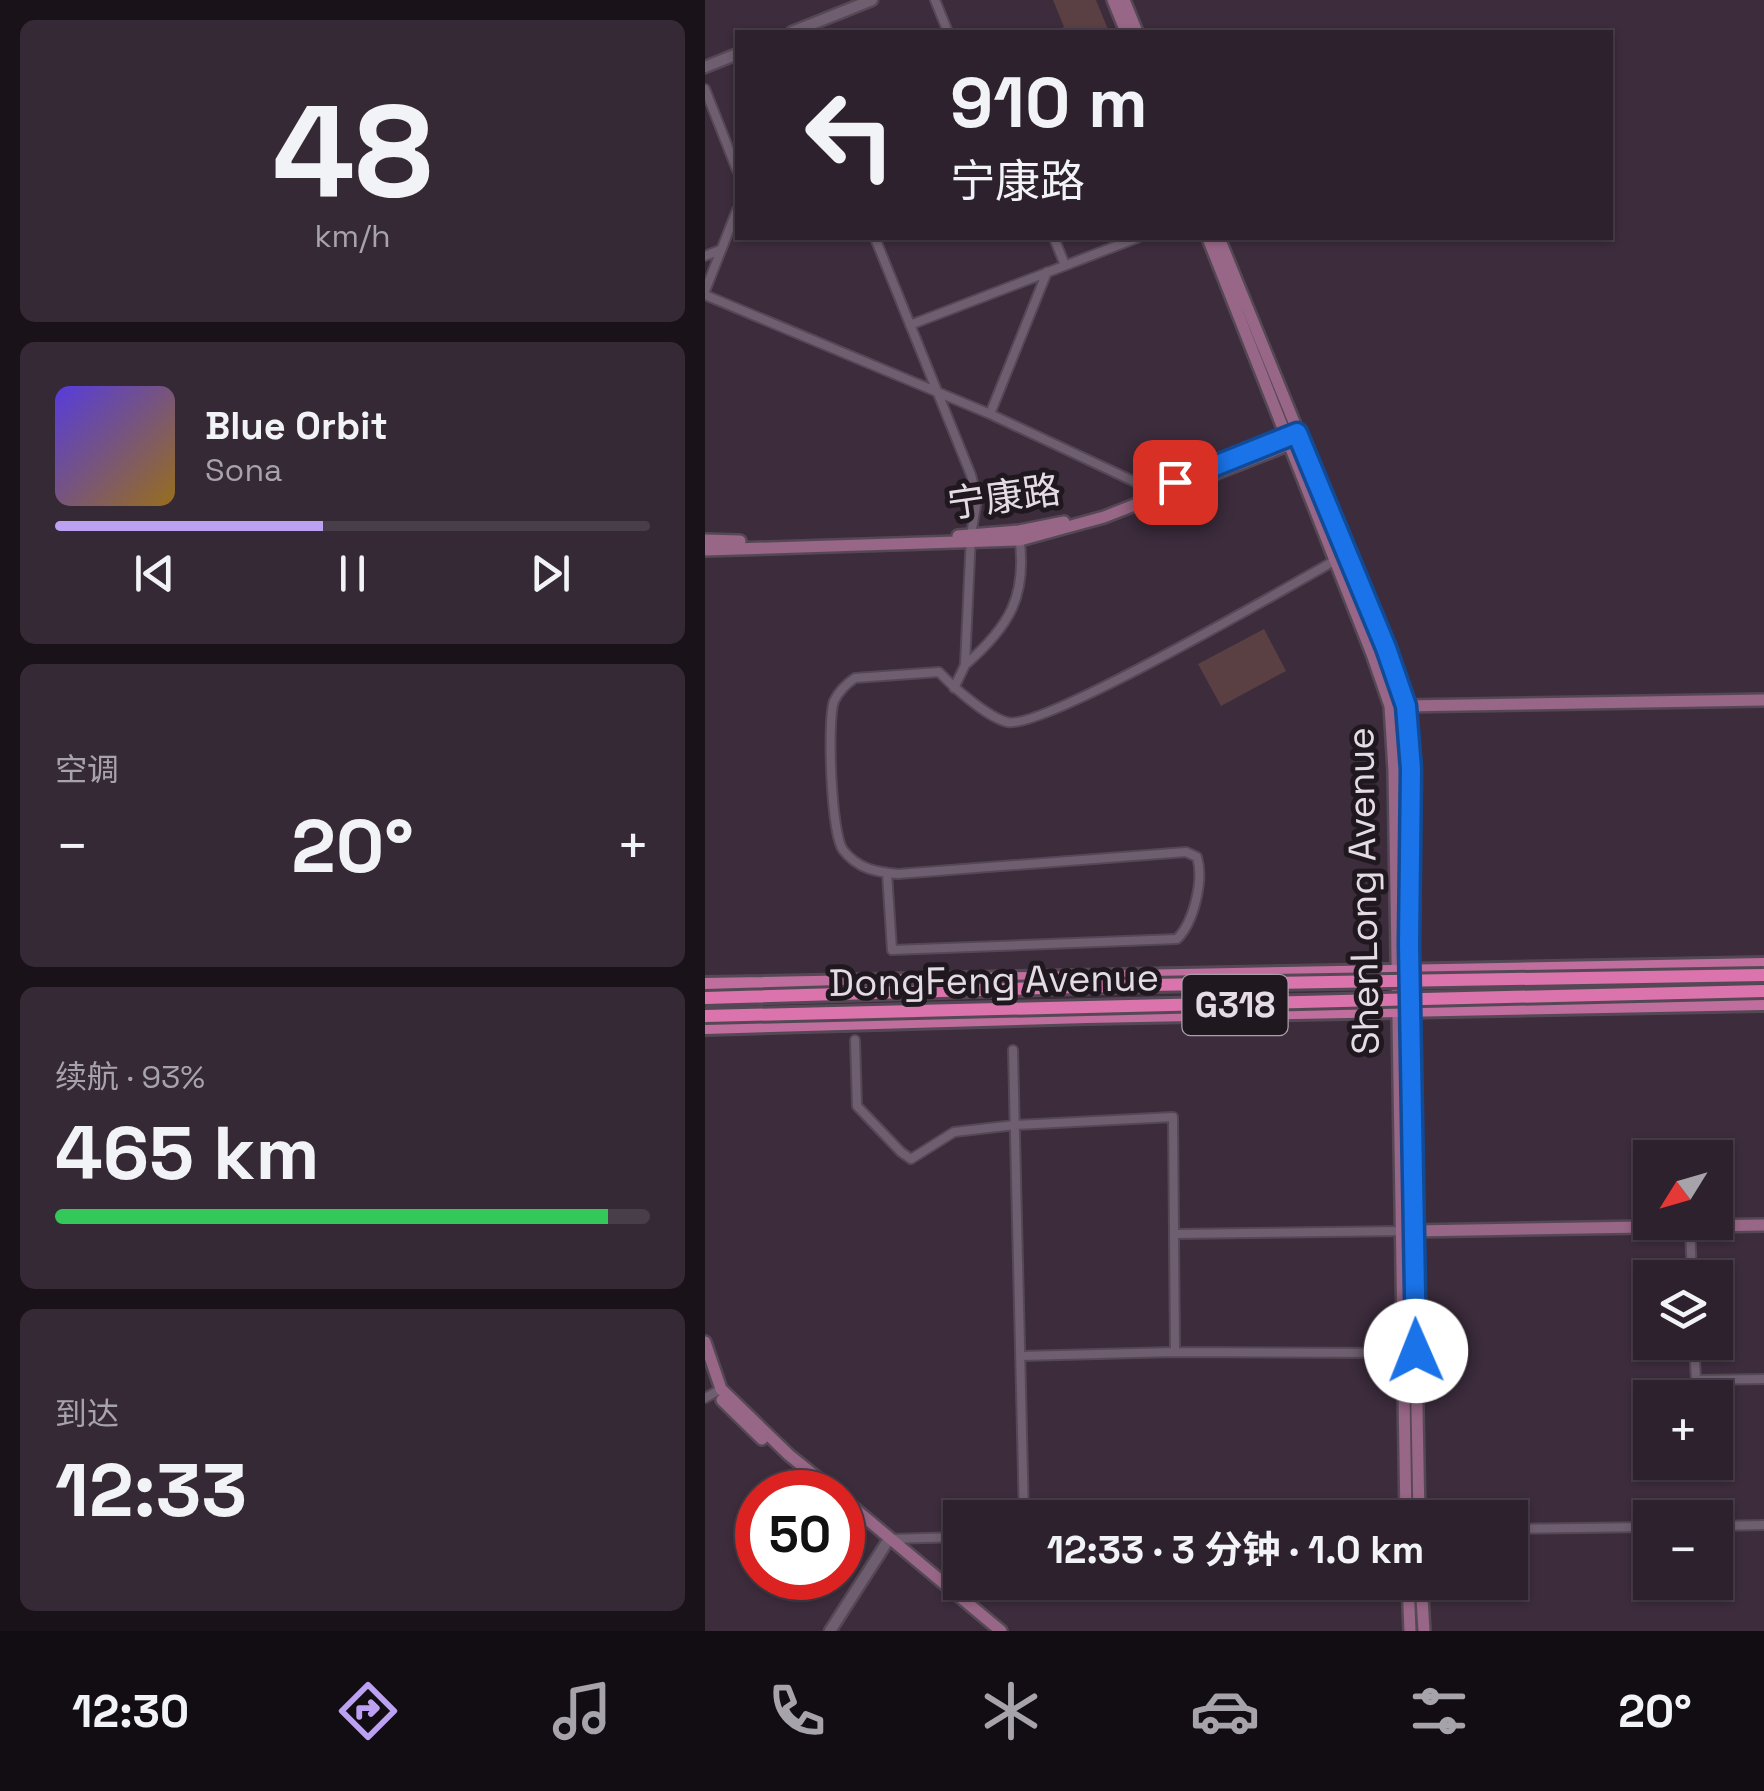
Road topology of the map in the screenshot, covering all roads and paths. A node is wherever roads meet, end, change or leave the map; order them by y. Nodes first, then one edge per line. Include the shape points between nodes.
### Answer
1 (872, 0) edge
2 (935, 0) edge
3 (1113, 0) edge
4 (1124, 0) edge
5 (796, 30) edge
6 (947, 30) edge
7 (1124, 30) edge
8 (1136, 30) edge
9 (735, 55) edge
10 (705, 68) edge
11 (705, 89) edge
12 (735, 165) edge
13 (735, 215) edge
14 (876, 240) edge
15 (1055, 240) edge
16 (1132, 240) edge
17 (1209, 240) edge
18 (1220, 240) edge
19 (720, 250) junction
20 (705, 256) edge
21 (1065, 266) junction
22 (1047, 272) junction
23 (705, 293) edge
24 (910, 324) junction
25 (936, 391) junction
26 (990, 414) junction
27 (1293, 439) junction
28 (1157, 492) junction
29 (1019, 535) junction
30 (971, 539) junction
31 (705, 540) edge
32 (705, 550) edge
33 (1336, 560) junction
34 (965, 665) junction
35 (954, 688) junction
36 (1764, 700) edge
37 (1390, 706) junction
38 (1406, 706) junction
39 (887, 873) junction
40 (1764, 964) edge
41 (1403, 972) junction
42 (1764, 975) edge
43 (705, 984) edge
44 (1764, 991) edge
45 (705, 998) edge
46 (1764, 1004) edge
47 (1403, 1010) junction
48 (705, 1016) edge
49 (705, 1028) edge
50 (855, 1040) dead end
51 (1013, 1050) dead end
52 (1015, 1124) junction
53 (1733, 1224) edge
54 (1764, 1224) edge
55 (1633, 1226) edge
56 (1408, 1231) junction
57 (1175, 1234) junction
58 (705, 1342) edge
59 (1175, 1352) junction
60 (1403, 1353) junction
61 (1021, 1356) junction
62 (1695, 1360) edge
63 (705, 1370) edge
64 (1764, 1380) edge
65 (714, 1393) edge
66 (798, 1470) edge
67 (808, 1470) edge
68 (1024, 1500) edge
69 (1406, 1500) edge
70 (1418, 1500) edge
71 (865, 1520) edge
72 (865, 1526) edge
73 (1733, 1526) edge
74 (1764, 1526) edge
75 (1633, 1527) edge
76 (1528, 1529) edge
77 (943, 1538) edge
78 (887, 1542) junction
79 (1408, 1600) edge
80 (1422, 1600) edge
81 (830, 1631) edge
82 (989, 1631) edge
83 (1001, 1631) edge
84 (1410, 1631) edge
85 (1423, 1631) edge

1 - 5 street
2 - 6 street
3 - 7 main road
4 - 8 main road
9 - 10 street
11 - 12 street
13 - 19 street
14 - 24 street
15 - 21 street
16 - 21 street
17 - 27 main road, ShenLong Avenue
18 - 27 main road, ShenLong Avenue
19 - 20 street
19 - 23 street
21 - 22 street
22 - 24 street
22 - 26 street
23 - 25 street
24 - 25 street
25 - 26 street
25 - 30 street via 977,499
26 - 28 street
27 - 28 main road, 宁康路
27 - 33 main road, ShenLong Avenue
27 - 38 main road, ShenLong Avenue
28 - 29 main road, 宁康路
29 - 30 main road, 宁康路
29 - 34 street via 1018,598 997,635
30 - 31 main road, 宁康路
30 - 32 main road
30 - 34 street
33 - 35 street via 1093,692 1027,720 1008,723
33 - 37 main road, ShenLong Avenue
34 - 35 street
35 - 39 street via 939,672 873,675 843,686 834,702 835,836 867,871
36 - 38 main road
37 - 38 main road
37 - 41 main road, ShenLong Avenue
38 - 41 main road, ShenLong Avenue via 1411,769
39 - 39 street via 1186,852 1201,869 1185,932 1177,939 892,950
40 - 41 main road
41 - 43 main road
41 - 47 main road, ShenLong Avenue
42 - 45 highway, DongFeng Avenue / G318, bridge
44 - 48 highway, DongFeng Avenue / G318, bridge
46 - 47 main road
47 - 49 main road
47 - 56 main road, ShenLong Avenue
50 - 52 street via 857,1106 911,1159 954,1132
51 - 52 street
52 - 57 street via 1173,1116
52 - 61 street
53 - 54 main road
55 - 56 main road
56 - 57 street
56 - 60 main road, ShenLong Avenue
56 - 70 main road, ShenLong Avenue
57 - 59 street
58 - 65 main road
59 - 60 street
59 - 61 street
60 - 69 main road, ShenLong Avenue
61 - 68 street
62 - 64 street via 1696,1380
63 - 65 main road
65 - 66 main road
65 - 67 main road
71 - 78 main road
72 - 78 main road
73 - 74 street
75 - 76 street
77 - 78 street
78 - 81 street
78 - 82 main road
78 - 83 main road
79 - 84 main road
80 - 85 main road

